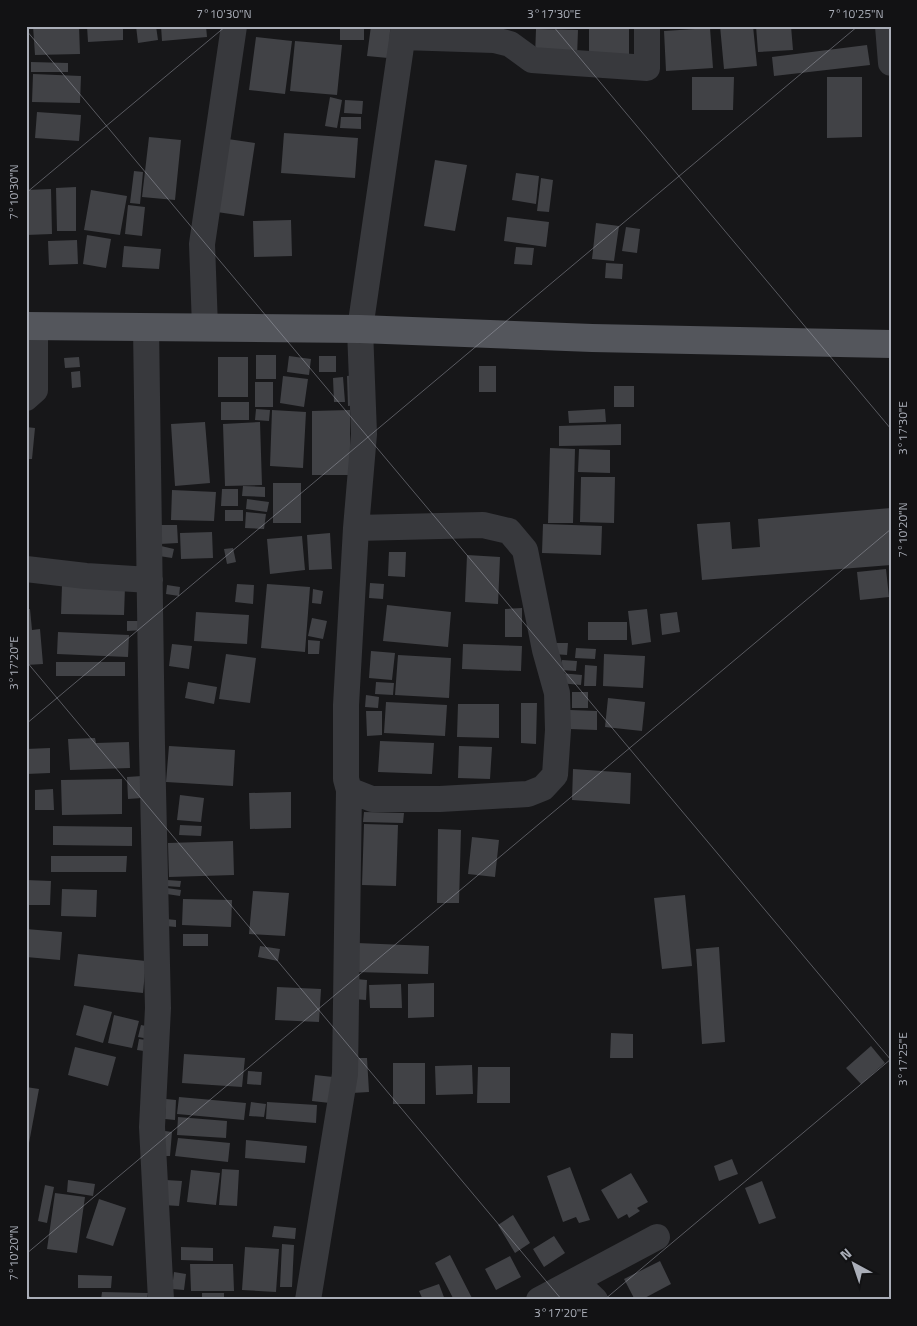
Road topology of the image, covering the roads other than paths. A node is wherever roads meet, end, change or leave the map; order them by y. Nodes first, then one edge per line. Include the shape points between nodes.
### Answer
1 (234, 26) edge
2 (647, 26) edge
3 (888, 26) edge
4 (403, 32) edge
5 (891, 63) edge
6 (30, 326) edge
7 (146, 327) junction
8 (205, 327) junction
9 (360, 329) junction
10 (891, 344) edge
11 (26, 398) edge
12 (356, 528) junction
13 (26, 569) edge
14 (150, 580) junction
15 (349, 790) junction
16 (657, 1237) dead end
17 (575, 1281) junction
18 (161, 1300) edge
19 (308, 1300) edge
20 (539, 1300) edge
21 (595, 1300) edge

1 - 8 street via 202,244
2 - 4 street via 647,68 532,60 510,44 494,40
3 - 5 street
4 - 9 street
6 - 7 main road
6 - 11 street via 35,390
7 - 8 main road
7 - 14 street
8 - 9 main road
9 - 10 main road
9 - 12 street via 364,434
12 - 15 street via 345,758
12 - 15 street via 483,525 509,531 525,550 557,693 558,730 555,775 543,788 528,794 372,800
13 - 14 street
14 - 18 street via 158,1008 152,1127
15 - 19 street via 345,1074
16 - 17 street
17 - 20 street
17 - 21 street

